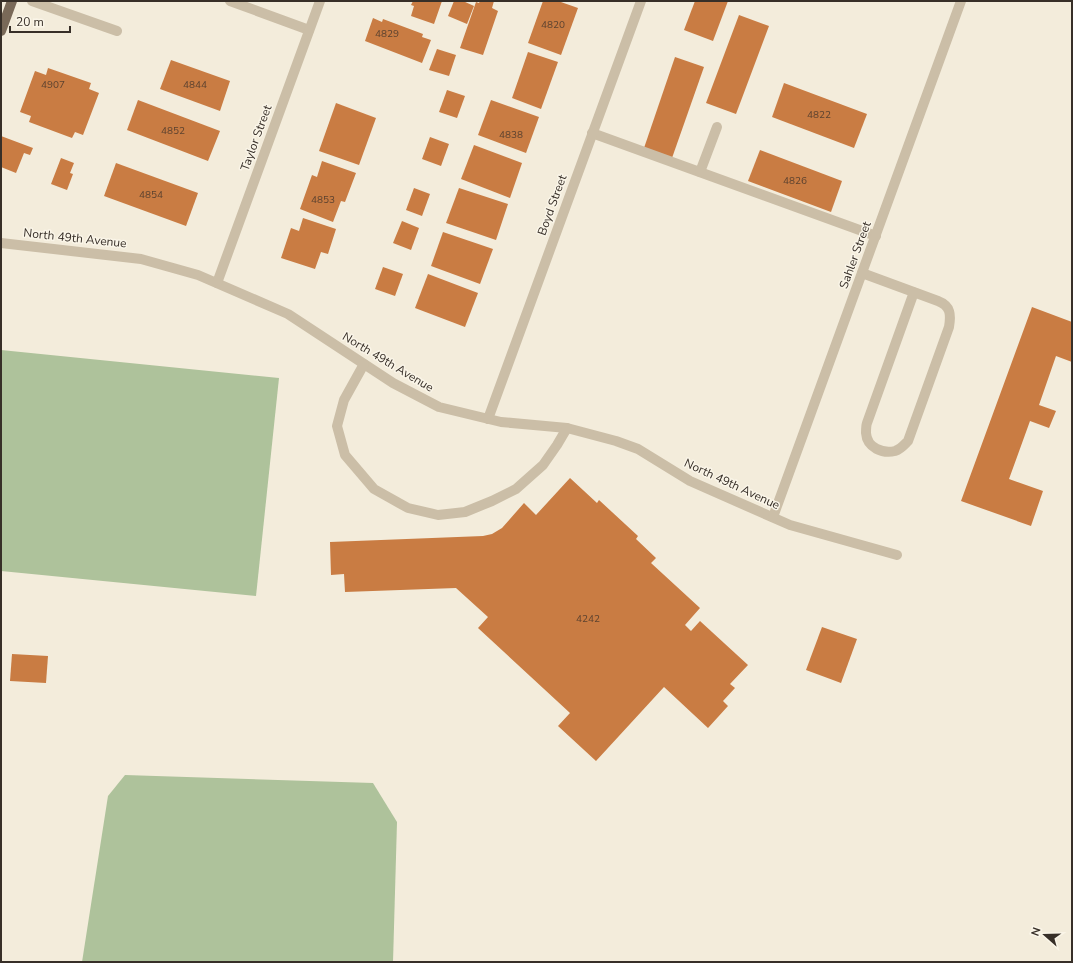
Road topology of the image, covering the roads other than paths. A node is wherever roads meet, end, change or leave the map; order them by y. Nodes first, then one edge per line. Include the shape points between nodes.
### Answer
1 (12, 1) edge
2 (32, 1) edge
3 (230, 1) edge
4 (320, 1) edge
5 (641, 1) edge
6 (961, 1) edge
7 (309, 30) junction
8 (1, 31) edge
9 (117, 31) dead end
10 (717, 127) dead end
11 (592, 133) junction
12 (700, 172) junction
13 (876, 236) junction
14 (1, 243) edge
15 (862, 273) junction
16 (217, 284) junction
17 (914, 292) junction
18 (364, 364) junction
19 (488, 419) junction
20 (567, 428) junction
21 (773, 518) junction
22 (897, 555) dead end

1 - 8 main road
2 - 9 street
3 - 7 street
4 - 7 street, Taylor Street
5 - 11 street, Boyd Street
6 - 13 street, Sahler Street
7 - 16 street, Taylor Street
10 - 12 street
11 - 12 street
11 - 19 street, Boyd Street
12 - 13 street
13 - 15 street, Sahler Street
14 - 16 street, North 49th Avenue via 141,259 198,275
15 - 17 street
15 - 21 street, Sahler Street
16 - 18 street, North 49th Avenue via 288,314
17 - 17 street via 948,307 951,316 949,327 908,441 896,450 881,450 868,442 867,423
18 - 19 street, North 49th Avenue via 393,383 439,407
18 - 20 street via 344,400 338,426 345,455 374,489 408,508 438,515 465,512 492,502 516,489 543,465
19 - 20 street, North 49th Avenue
20 - 21 street, North 49th Avenue via 638,449 690,481
21 - 22 street, North 49th Avenue

